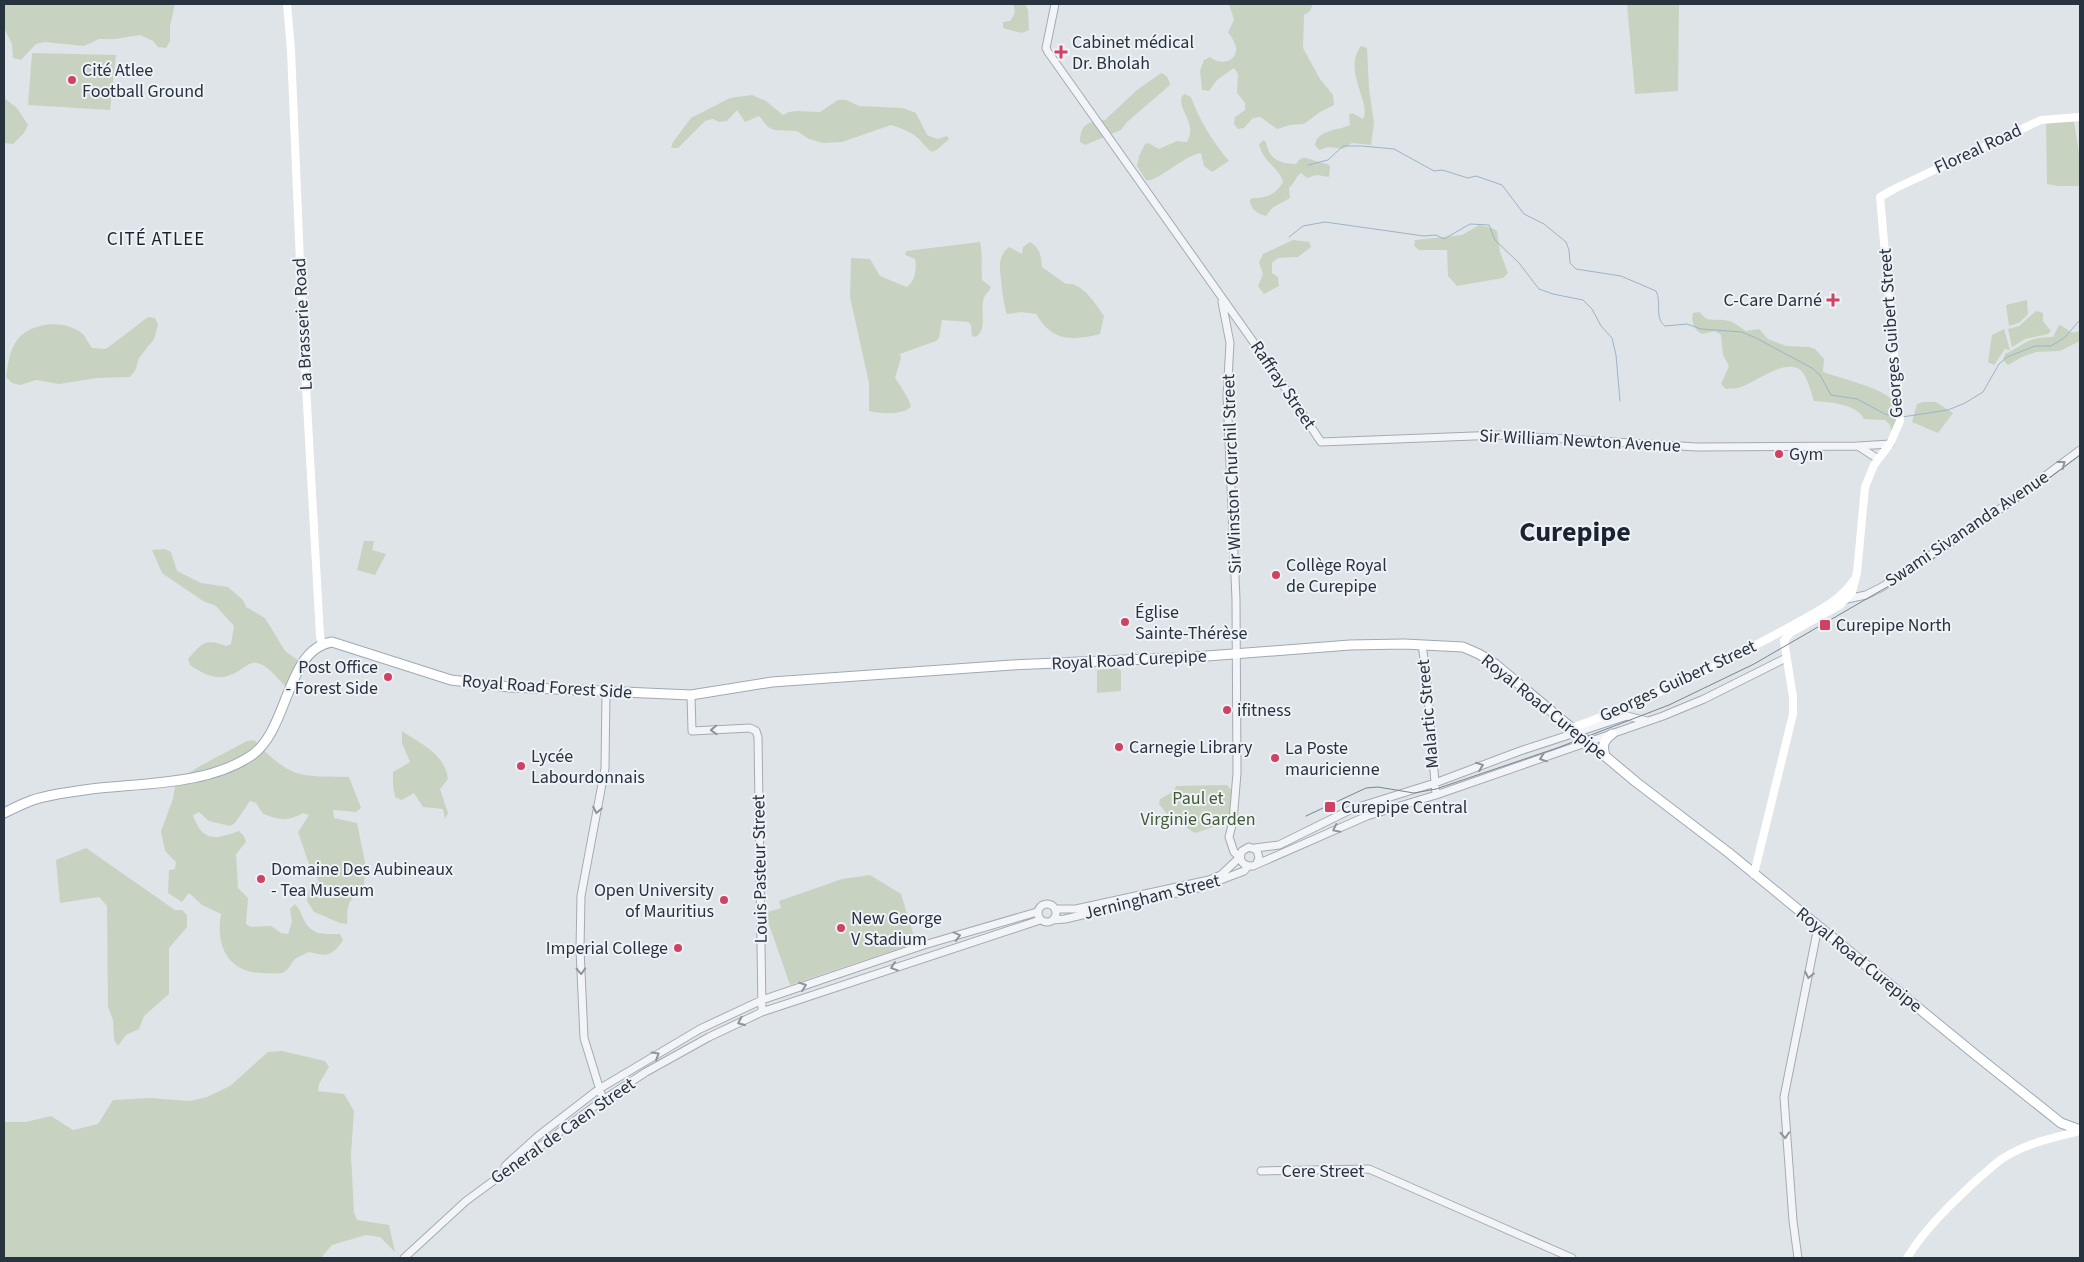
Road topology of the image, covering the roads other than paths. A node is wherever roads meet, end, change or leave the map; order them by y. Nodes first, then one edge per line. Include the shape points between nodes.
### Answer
1 (287, 4) edge
2 (1055, 4) edge
3 (2080, 117) edge
4 (1880, 198) joint
5 (1220, 296) junction
6 (1244, 329) junction
7 (1229, 332) junction
8 (1321, 442) joint
9 (1890, 444) junction
10 (1858, 446) junction
11 (2080, 450) edge
12 (1878, 459) junction
13 (1855, 583) junction
14 (1861, 597) junction
15 (1848, 599) junction
16 (1828, 605) junction
17 (1791, 629) junction
18 (322, 644) junction
19 (1422, 645) junction
20 (1237, 653) junction
21 (1786, 658) junction
22 (748, 685) joint
23 (606, 692) junction
24 (691, 695) junction
25 (1648, 721) junction
26 (1574, 731) junction
27 (1612, 734) junction
28 (1589, 742) junction
29 (1605, 756) junction
30 (1434, 784) junction
31 (1436, 795) junction
32 (4, 813) edge
33 (1231, 844) junction
34 (1244, 848) junction
35 (1255, 848) junction
36 (1240, 857) junction
37 (1257, 863) junction
38 (1248, 866) junction
39 (1754, 874) junction
40 (1055, 909) junction
41 (1038, 912) junction
42 (1040, 920) junction
43 (1053, 920) junction
44 (1818, 927) junction
45 (762, 1000) junction
46 (762, 1012) junction
47 (599, 1089) junction
48 (603, 1100) junction
49 (2064, 1124) junction
50 (2080, 1130) edge
51 (2061, 1135) junction
52 (1261, 1171) dead end
53 (479, 1190) junction
54 (404, 1258) edge
55 (1572, 1258) edge
56 (1798, 1258) edge
57 (1907, 1258) edge

1 - 18 main road, La Brasserie Road
2 - 5 street, Raffray Street via 1046,48 1048,52
3 - 4 main road, Floreal Road via 2055,117 2036,122
4 - 9 main road, Georges Guibert Street via 1900,417
5 - 6 street, Raffray Street
5 - 7 street, Sir Winston Churchil Street
6 - 7 street, Raffray Street via 1233,328
6 - 8 street, Raffray Street
7 - 20 street, Sir Winston Churchil Street via 1227,396
8 - 10 street, Sir William Newton Avenue via 1516,435 1697,447
9 - 10 street
9 - 12 main road, Georges Guibert Street
10 - 12 street
14 -> 11 street, Swami Sivananda Avenue via 1979,524
12 - 13 main road, Georges Guibert Street via 1865,487
13 - 14 street
13 - 15 main road, Georges Guibert Street
13 - 16 main road, Georges Guibert Street
14 - 15 street, Swami Sivananda Avenue
15 - 16 street, Swami Sivananda Avenue
15 - 17 main road, Georges Guibert Street
16 - 17 main road, Georges Guibert Street
17 - 21 main road via 1784,640
17 - 26 main road, Georges Guibert Street
18 - 23 main road, Royal Road Forest Side via 339,644 451,680
18 - 32 main road via 314,649 299,669 269,738 251,756 198,778 89,789 29,801
19 - 20 main road, Royal Road Curepipe via 1318,646
19 - 26 main road, Royal Road Curepipe via 1464,647 1479,654
19 - 30 street, Malartic Street
20 - 22 main road, Royal Road Curepipe via 1012,665
20 - 33 street, Sir Winston Churchil Street via 1237,774 1229,837
21 - 25 street via 1704,699
21 - 39 main road via 1793,714
22 - 24 main road, Royal Road Forest Side
23 - 24 main road, Royal Road Forest Side
23 -> 47 street via 605,768 580,907 584,1038
45 -> 24 street, Louis Pasteur Street via 758,737 750,728 692,731
25 - 26 street via 1627,716
25 - 27 street
26 - 28 main road, Royal Road Curepipe
30 -> 26 street
27 - 28 street
27 - 29 main road via 1603,745
28 - 29 main road, Royal Road Curepipe
28 -> 31 street
29 - 39 main road, Royal Road Curepipe
30 - 31 street, Malartic Street
30 - 35 street via 1352,809 1279,845
31 -> 37 street via 1367,816
33 - 34 street via 1237,850
33 - 36 street
34 - 35 street
34 - 36 street
35 - 37 street via 1260,855
36 - 38 street
36 - 40 street, Jerningham Street via 1221,875 1210,880 1076,909
37 - 38 street
38 - 43 street, Jerningham Street via 1244,871 1202,887
39 - 44 main road, Royal Road Curepipe
40 - 41 street via 1046,904
40 - 43 street
41 - 42 street
45 -> 41 street, General de Caen Street via 924,945
42 - 43 street via 1046,923
42 -> 46 street, General de Caen Street
44 - 49 main road, Royal Road Curepipe
44 -> 56 street via 1784,1096
45 - 46 street, Louis Pasteur Street
47 -> 45 street, General de Caen Street via 700,1029
46 -> 48 street, General de Caen Street via 709,1037
47 - 48 street
47 - 53 street, General de Caen Street via 538,1136
48 - 53 street, General de Caen Street
49 - 50 main road, Royal Road Curepipe
49 - 51 main road
50 - 51 main road
51 - 57 main road via 2004,1157 1938,1219
52 - 55 street, Cere Street via 1369,1169
53 - 54 street

